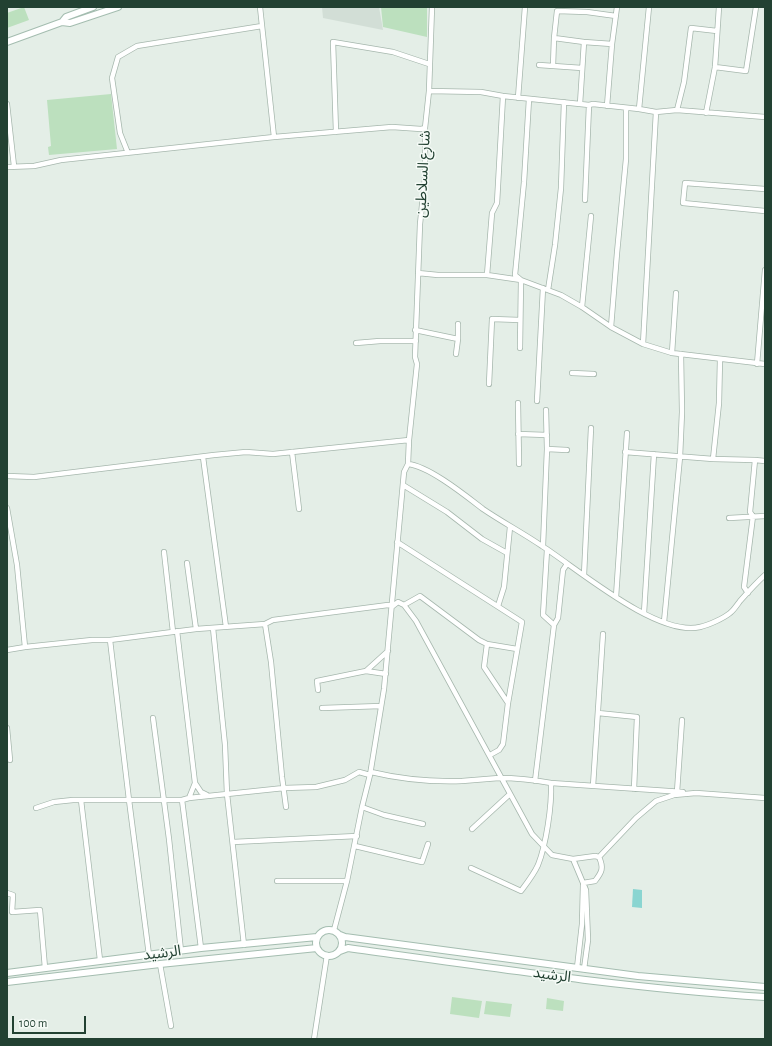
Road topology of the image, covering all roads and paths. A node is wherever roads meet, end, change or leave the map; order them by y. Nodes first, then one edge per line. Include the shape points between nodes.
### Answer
1 (93, 7) edge
2 (118, 7) edge
3 (260, 7) edge
4 (432, 7) edge
5 (525, 7) edge
6 (617, 7) edge
7 (649, 7) edge
8 (719, 7) edge
9 (756, 7) edge
10 (557, 9) edge
11 (587, 10) edge
12 (616, 16) junction
13 (62, 22) junction
14 (262, 26) junction
15 (717, 30) junction
16 (554, 38) junction
17 (7, 42) edge
18 (584, 42) junction
19 (612, 44) junction
20 (429, 64) junction
21 (539, 65) dead end
22 (553, 66) junction
23 (715, 67) junction
24 (582, 68) junction
25 (429, 91) junction
26 (503, 96) junction
27 (518, 98) junction
28 (529, 99) junction
29 (564, 102) junction
30 (7, 104) edge
31 (580, 104) junction
32 (589, 105) junction
33 (607, 106) junction
34 (626, 108) junction
35 (639, 109) junction
36 (677, 110) junction
37 (656, 112) junction
38 (706, 113) junction
39 (765, 117) edge
40 (426, 128) junction
41 (336, 132) junction
42 (274, 137) junction
43 (128, 153) junction
44 (14, 166) junction
45 (7, 167) edge
46 (765, 189) edge
47 (585, 200) dead end
48 (765, 211) edge
49 (591, 216) dead end
50 (765, 270) edge
51 (418, 273) junction
52 (487, 275) junction
53 (520, 280) junction
54 (545, 289) junction
55 (676, 293) dead end
56 (582, 307) junction
57 (520, 320) junction
58 (458, 324) dead end
59 (612, 327) junction
60 (415, 330) junction
61 (458, 339) junction
62 (416, 341) junction
63 (356, 344) dead end
64 (643, 344) junction
65 (520, 348) dead end
66 (672, 353) junction
67 (456, 354) dead end
68 (681, 354) junction
69 (720, 359) junction
70 (757, 364) junction
71 (765, 364) edge
72 (572, 373) dead end
73 (594, 374) dead end
74 (489, 384) dead end
75 (537, 401) dead end
76 (518, 403) dead end
77 (546, 410) dead end
78 (590, 428) dead end
79 (627, 433) dead end
80 (518, 434) junction
81 (547, 435) junction
82 (409, 440) junction
83 (547, 449) junction
84 (567, 450) dead end
85 (292, 452) junction
86 (625, 452) junction
87 (654, 454) junction
88 (202, 457) junction
89 (680, 457) junction
90 (713, 459) junction
91 (755, 460) junction
92 (765, 461) edge
93 (408, 464) junction
94 (519, 464) dead end
95 (7, 476) edge
96 (403, 485) junction
97 (7, 508) edge
98 (299, 509) dead end
99 (753, 516) junction
100 (765, 516) edge
101 (729, 518) dead end
102 (510, 527) junction
103 (397, 542) junction
104 (545, 548) junction
105 (164, 552) dead end
106 (507, 553) junction
107 (187, 563) dead end
108 (567, 564) junction
109 (584, 575) junction
110 (765, 575) edge
111 (748, 593) junction
112 (616, 597) junction
113 (404, 605) junction
114 (393, 606) junction
115 (498, 606) junction
116 (644, 613) junction
117 (664, 622) junction
118 (265, 624) junction
119 (554, 625) junction
120 (226, 627) junction
121 (213, 628) junction
122 (196, 629) junction
123 (175, 632) junction
124 (603, 634) dead end
125 (110, 640) junction
126 (487, 644) junction
127 (25, 647) junction
128 (517, 649) junction
129 (7, 650) edge
130 (388, 651) junction
131 (366, 671) junction
132 (386, 674) junction
133 (318, 690) dead end
134 (508, 703) junction
135 (382, 706) junction
136 (322, 708) dead end
137 (598, 713) junction
138 (153, 718) dead end
139 (682, 720) dead end
140 (7, 728) edge
141 (490, 755) junction
142 (10, 760) dead end
143 (371, 773) junction
144 (501, 778) junction
145 (536, 780) junction
146 (195, 783) junction
147 (551, 783) junction
148 (593, 786) junction
149 (284, 788) junction
150 (634, 789) junction
151 (677, 792) junction
152 (696, 793) junction
153 (227, 794) junction
154 (510, 794) junction
155 (209, 796) junction
156 (189, 798) junction
157 (765, 798) edge
158 (81, 800) junction
159 (129, 800) junction
160 (163, 800) junction
161 (182, 800) junction
162 (286, 807) dead end
163 (362, 807) junction
164 (36, 808) dead end
165 (424, 824) dead end
166 (472, 829) dead end
167 (357, 836) junction
168 (233, 842) junction
169 (428, 844) dead end
170 (355, 846) junction
171 (543, 846) junction
172 (599, 857) junction
173 (573, 859) junction
174 (471, 868) dead end
175 (277, 881) dead end
176 (347, 881) junction
177 (583, 883) junction
178 (7, 892) edge
179 (334, 930) junction
180 (340, 935) junction
181 (318, 937) junction
182 (244, 945) junction
183 (201, 948) junction
184 (317, 948) junction
185 (181, 951) junction
186 (340, 951) junction
187 (149, 955) junction
188 (326, 955) junction
189 (100, 960) junction
190 (160, 964) junction
191 (45, 968) junction
192 (577, 968) junction
193 (584, 969) junction
194 (7, 973) edge
195 (7, 982) edge
196 (765, 987) edge
197 (765, 997) edge
198 (171, 1026) dead end
199 (314, 1039) edge

1 - 13 main road via 66,17
2 - 13 main road via 70,23
3 - 14 street
4 - 20 street, شارع السلاطين
5 - 27 street
6 - 12 street
7 - 35 street
8 - 15 street
9 - 23 street via 746,72
10 - 11 street
10 - 16 street
11 - 12 street
12 - 19 street
13 - 17 main road
14 - 42 street
14 - 43 street via 137,46 118,57 112,78 120,133
15 - 23 street
15 - 36 street via 691,28 684,82
16 - 18 street
16 - 22 street
18 - 19 street
18 - 24 street
19 - 33 street
20 - 25 street, شارع السلاطين
20 - 41 street via 393,52 333,42
21 - 22 street
22 - 24 street
23 - 38 street
24 - 31 street
25 - 26 street via 465,91
25 - 40 street, شارع السلاطين
26 - 27 street
26 - 52 street via 497,203 492,213
27 - 28 street
28 - 29 street
28 - 53 street via 515,275
29 - 31 street
29 - 54 street via 561,188 555,244
30 - 44 street
31 - 32 street
32 - 33 street
32 - 47 street
33 - 34 street
34 - 35 street
34 - 59 street via 626,159
35 - 37 street
36 - 37 street
36 - 38 street
37 - 64 street
38 - 39 street
40 - 41 street via 392,127
40 - 51 street, شارع السلاطين
41 - 42 street
42 - 43 street
43 - 44 street via 61,160 34,166
44 - 45 street
46 - 48 street via 685,183 684,203
49 - 56 street
50 - 70 street
51 - 52 street
51 - 60 street, شارع السلاطين
52 - 53 street
53 - 54 street
53 - 57 street
54 - 56 street
54 - 75 street
55 - 66 street
56 - 59 street
57 - 65 street
57 - 74 street via 492,319
58 - 61 street
59 - 64 street
60 - 61 street
60 - 62 street, شارع السلاطين
61 - 67 street
62 - 63 street
62 - 82 street, شارع السلاطين via 417,364
64 - 66 street
66 - 68 street
68 - 69 street
68 - 89 street
69 - 70 street
69 - 90 street via 719,403
70 - 71 street
72 - 73 street
76 - 80 street
77 - 81 street
78 - 109 street
79 - 86 street
80 - 81 street
80 - 94 street
81 - 83 street
82 - 85 street
82 - 93 street, شارع السلاطين
83 - 84 street
83 - 104 street
85 - 88 street via 246,452
85 - 98 street
86 - 87 street
86 - 112 street
87 - 89 street
87 - 116 street
88 - 95 street via 34,477
88 - 120 street
89 - 90 street
89 - 117 street
90 - 91 street
91 - 92 street
91 - 99 street via 750,512
93 - 96 street, شارع السلاطين via 404,472
93 - 102 street via 415,465 443,480
96 - 103 street, شارع السلاطين
96 - 106 street
97 - 127 street via 17,565
99 - 100 street
99 - 101 street
99 - 111 street via 744,586
102 - 104 street
102 - 106 street
103 - 114 street, شارع السلاطين
103 - 115 street
104 - 108 street
104 - 119 street via 543,615
105 - 123 street
106 - 115 street via 504,587
107 - 122 street
108 - 109 street
108 - 119 street via 563,570 558,618
109 - 112 street
110 - 111 street
111 - 117 street via 731,612 701,627 679,627
112 - 116 street
113 - 114 street via 398,602
113 - 126 street via 420,596
113 - 141 street via 416,621
114 - 118 street via 273,620
114 - 130 street, شارع السلاطين
115 - 128 street via 522,622
116 - 117 street
118 - 120 street
118 - 149 street
119 - 145 street
120 - 121 street
121 - 122 street
121 - 153 street
122 - 123 street
123 - 125 street
123 - 146 street
124 - 137 street
125 - 127 street
125 - 159 street
126 - 128 street
126 - 134 street via 484,667
127 - 129 street
128 - 134 street
130 - 131 street
130 - 132 street, شارع السلاطين
131 - 132 street
131 - 133 street via 317,681
132 - 135 street, شارع السلاطين
134 - 141 street via 503,744
135 - 136 street
135 - 143 street, شارع السلاطين
137 - 148 street
137 - 150 street via 636,717
138 - 160 street
139 - 151 street
140 - 142 street
141 - 144 street
143 - 144 street via 426,780
143 - 149 street via 360,772 345,780 316,787
143 - 163 street, شارع السلاطين
144 - 145 street
144 - 154 street
145 - 147 street
146 - 155 street via 201,792
146 - 156 street
147 - 148 street
147 - 171 street via 552,799
148 - 150 street
149 - 153 street
149 - 162 street
150 - 151 street
151 - 152 street
152 - 157 street
152 - 172 street via 674,795 656,801
153 - 155 street
153 - 168 street
154 - 166 street
154 - 171 street via 532,834
155 - 156 street
156 - 161 street
158 - 159 street
158 - 164 street via 54,802
158 - 189 street
159 - 160 street
159 - 187 street
160 - 161 street
160 - 185 street
161 - 183 street
163 - 165 street
163 - 167 street, شارع السلاطين
167 - 168 street
167 - 170 street, شارع السلاطين
168 - 182 street
169 - 170 street via 422,862
170 - 176 street, شارع السلاطين
171 - 173 street via 552,855
171 - 174 street via 538,866 521,891
172 - 173 street
172 - 177 street via 602,872 596,882
173 - 177 street
175 - 176 street
176 - 179 street, شارع السلاطين
177 - 192 street
177 - 193 street via 586,890 588,940
178 - 191 street via 13,895 12,912 40,910
179 - 180 main road
179 - 181 main road via 326,930
180 - 186 main road via 343,945
180 - 192 main road, الرشيد
181 - 182 main road, الرشيد
181 - 184 main road
182 - 183 main road, الرشيد
183 - 185 main road, الرشيد
184 - 188 main road
184 - 190 main road, الرشيد
185 - 187 main road, الرشيد
186 - 188 main road via 334,955
186 - 197 main road, الرشيد via 348,948 626,985
187 - 189 main road, الرشيد
188 - 199 street
189 - 191 main road, الرشيد
190 - 195 main road, الرشيد
190 - 198 street
191 - 194 main road, الرشيد
192 - 193 main road, الرشيد
193 - 196 main road, الرشيد

